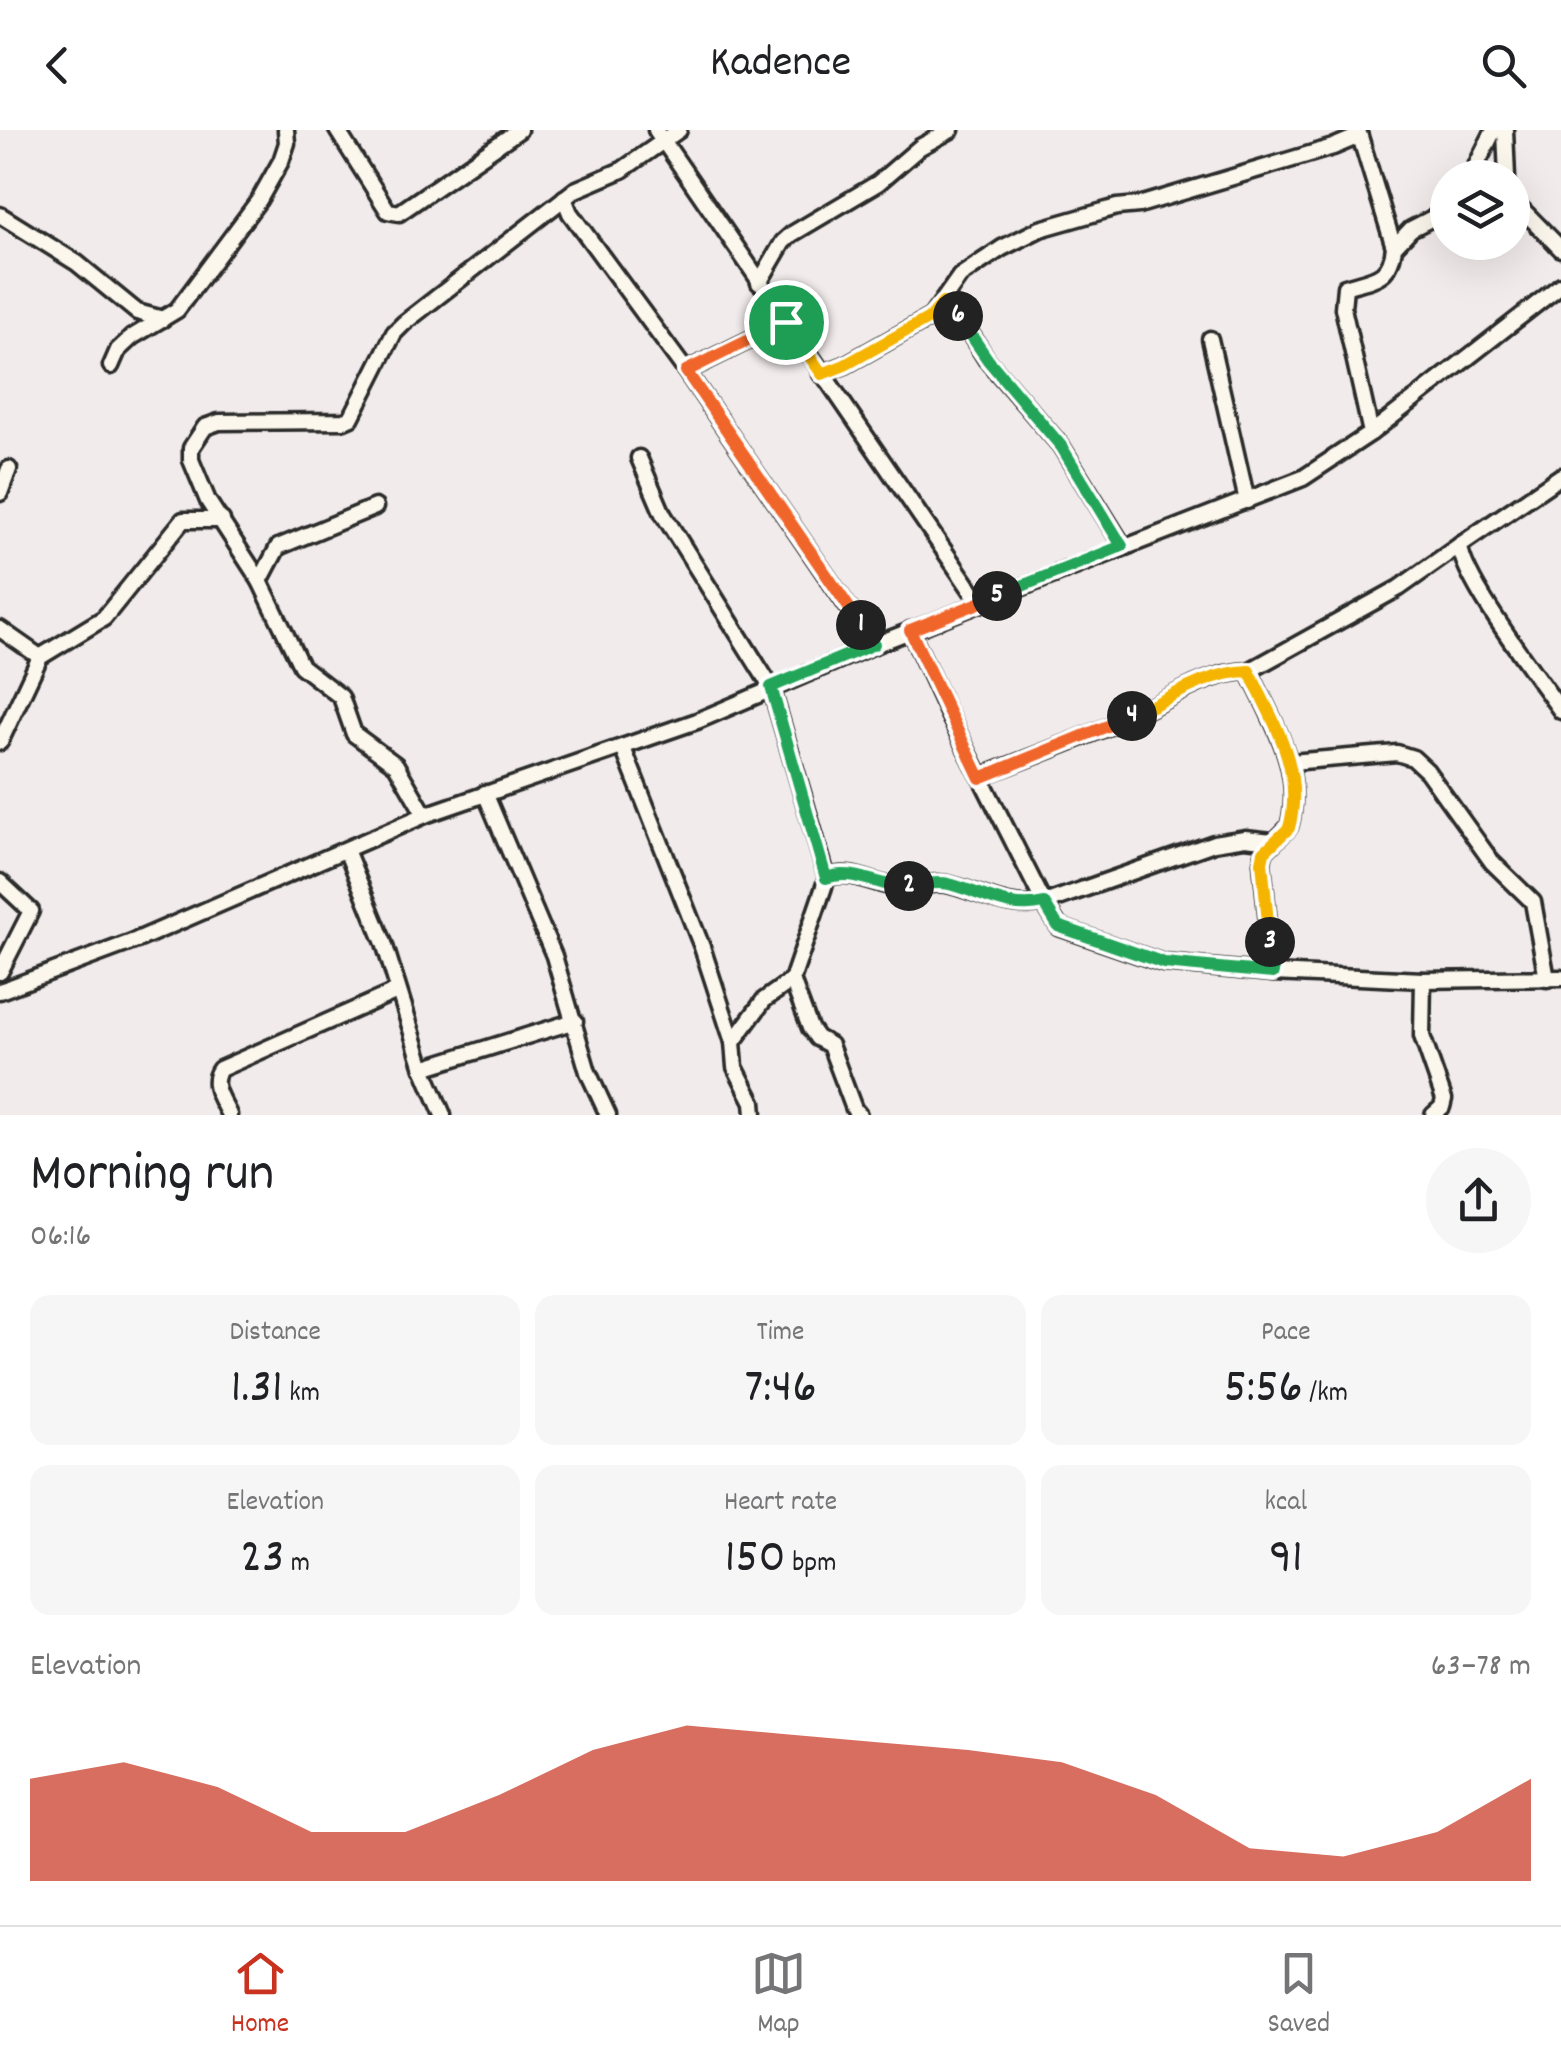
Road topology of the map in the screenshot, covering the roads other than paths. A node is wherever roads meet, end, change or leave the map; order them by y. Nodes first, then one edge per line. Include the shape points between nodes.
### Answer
1 (286, 130) edge
2 (337, 130) edge
3 (519, 130) edge
4 (678, 130) edge
5 (951, 130) edge
6 (1494, 130) edge
7 (1505, 130) edge
8 (1359, 133) edge
9 (659, 136) edge
10 (1479, 160) edge
11 (1506, 160) edge
12 (564, 198) junction
13 (0, 215) edge
14 (1530, 217) edge
15 (1430, 220) edge
16 (1394, 247) junction
17 (1561, 249) edge
18 (759, 283) junction
19 (1561, 285) edge
20 (943, 303) junction
21 (163, 319) junction
22 (786, 322) junction
23 (1210, 339) dead end
24 (111, 366) dead end
25 (686, 371) junction
26 (822, 374) junction
27 (1370, 433) junction
28 (640, 458) dead end
29 (10, 469) dead end
30 (1561, 476) edge
31 (0, 493) edge
32 (208, 500) junction
33 (1247, 501) junction
34 (375, 507) dead end
35 (197, 520) junction
36 (222, 520) junction
37 (1460, 544) junction
38 (1122, 546) junction
39 (260, 581) junction
40 (980, 603) junction
41 (0, 629) edge
42 (910, 630) junction
43 (874, 644) junction
44 (40, 656) junction
45 (1249, 671) junction
46 (771, 687) junction
47 (1559, 704) edge
48 (0, 742) edge
49 (622, 748) junction
50 (1292, 762) junction
51 (980, 778) junction
52 (485, 794) junction
53 (426, 815) junction
54 (1272, 841) junction
55 (346, 850) junction
56 (826, 878) junction
57 (0, 882) edge
58 (1044, 903) junction
59 (0, 972) edge
60 (1273, 973) junction
61 (1554, 978) edge
62 (792, 980) junction
63 (1424, 980) junction
64 (0, 991) edge
65 (397, 991) junction
66 (575, 1021) junction
67 (734, 1042) junction
68 (423, 1068) junction
69 (230, 1115) edge
70 (443, 1115) edge
71 (608, 1115) edge
72 (754, 1115) edge
73 (860, 1115) edge
74 (1433, 1115) edge

1 - 21 street via 281,161 258,200
2 - 3 street via 388,211 399,213
4 - 9 street
5 - 18 street via 792,234
6 - 10 street
7 - 11 street
8 - 16 street
8 - 20 street via 1040,230 960,276
9 - 12 street via 622,170
9 - 18 street
12 - 25 street
12 - 32 street via 394,333 344,422 204,427 191,460
13 - 21 street via 77,263 136,312
14 - 17 street
15 - 16 street
16 - 27 street via 1384,274 1345,287 1342,308
18 - 22 street
19 - 27 street
20 - 26 street via 931,317
20 - 38 street via 1061,446
21 - 24 street via 132,337
22 - 25 street
22 - 26 street
23 - 33 street
25 - 43 street
26 - 40 street
27 - 33 street via 1303,478
28 - 46 street via 664,514
29 - 31 street
30 - 37 street
32 - 35 street
32 - 36 street
33 - 38 street
34 - 39 street via 278,547
35 - 36 street
35 - 44 street via 183,520 104,618
36 - 39 street
37 - 45 street via 1399,588
37 - 47 street via 1460,556 1483,594
38 - 40 street
39 - 53 street via 301,666 341,697 354,734 396,765
40 - 42 street
41 - 44 street
42 - 43 street
42 - 51 street
43 - 46 street
44 - 48 street
45 - 50 street
45 - 51 street via 1208,679
46 - 49 street
46 - 56 street
49 - 52 street
49 - 67 street
50 - 54 street via 1291,822
50 - 61 street via 1397,753 1412,758 1492,862 1534,902
51 - 58 street
52 - 53 street
52 - 66 street
53 - 55 street
54 - 58 street via 1214,843
54 - 60 street via 1262,862
55 - 64 street
55 - 65 street
56 - 58 street via 840,873 902,887 939,882 1003,902
56 - 62 street
57 - 59 street via 31,911
58 - 60 street via 1058,926 1164,963
60 - 63 street
61 - 63 street
62 - 67 street via 764,1000
62 - 73 street via 810,1028 830,1046
63 - 74 street via 1422,1036 1444,1099
65 - 68 street
65 - 69 street via 220,1069 215,1086
66 - 68 street
66 - 71 street
67 - 72 street via 735,1067
68 - 70 street

